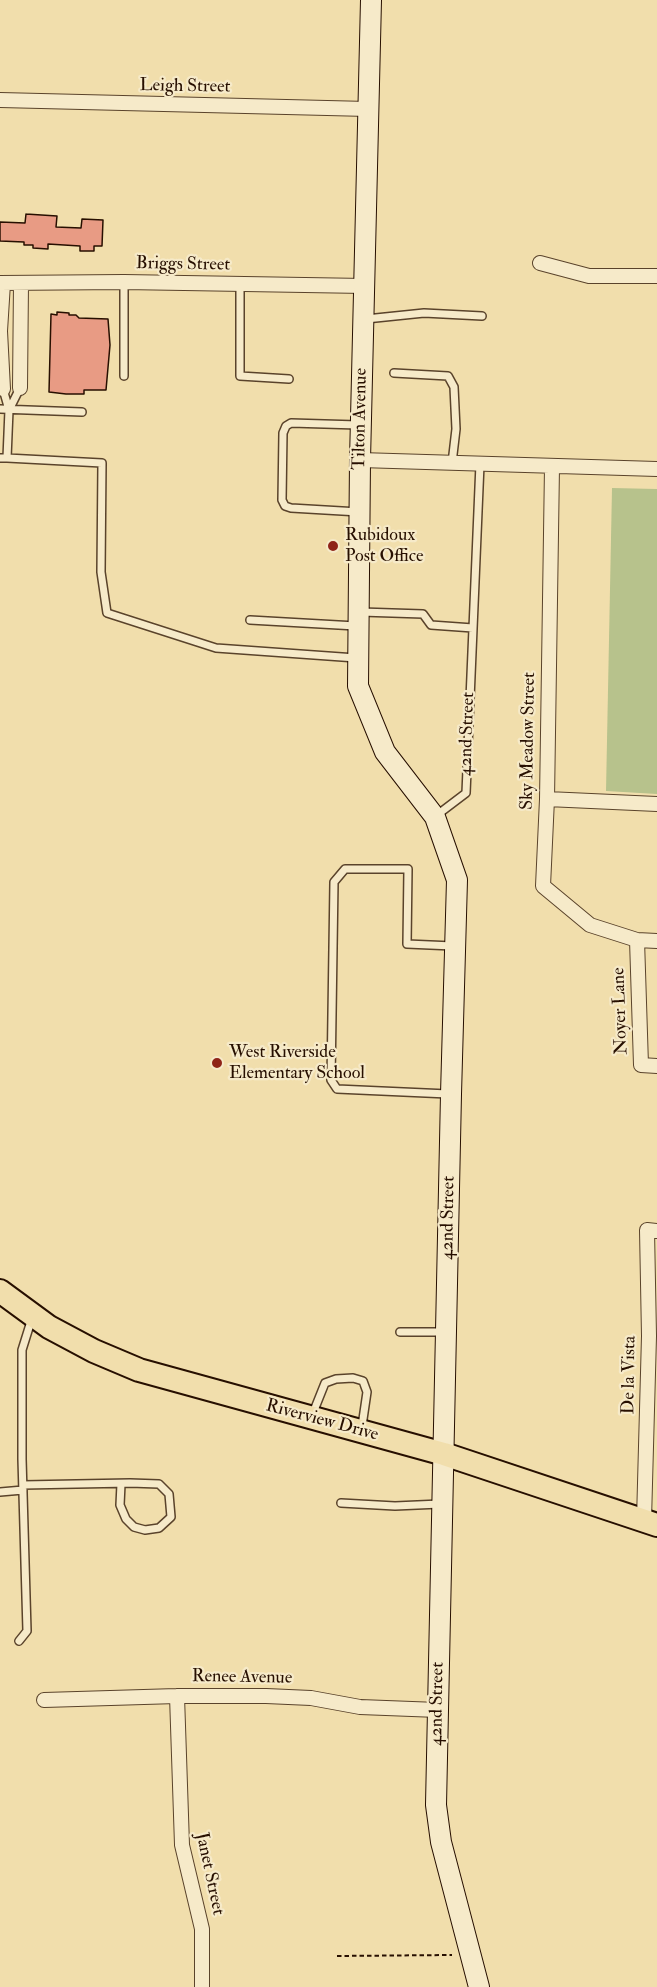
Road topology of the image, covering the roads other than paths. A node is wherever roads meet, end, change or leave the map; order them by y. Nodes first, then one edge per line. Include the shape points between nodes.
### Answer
1 (371, 0) edge
2 (0, 100) edge
3 (368, 109) junction
4 (540, 263) dead end
5 (657, 276) edge
6 (124, 282) junction
7 (2, 283) edge
8 (21, 283) junction
9 (240, 284) junction
10 (365, 286) junction
11 (483, 316) dead end
12 (364, 319) junction
13 (1, 353) edge
14 (20, 354) junction
15 (394, 373) dead end
16 (124, 376) dead end
17 (289, 379) dead end
18 (20, 388) joint
19 (3, 389) joint
20 (0, 409) edge
21 (9, 410) junction
22 (82, 412) dead end
23 (361, 425) junction
24 (3, 458) edge
25 (360, 460) junction
26 (452, 463) junction
27 (480, 464) junction
28 (552, 467) junction
29 (657, 469) edge
30 (360, 512) junction
31 (359, 619) junction
32 (250, 620) dead end
33 (473, 628) junction
34 (358, 658) junction
35 (547, 799) junction
36 (657, 804) edge
37 (435, 817) junction
38 (637, 940) junction
39 (657, 941) edge
40 (456, 946) junction
41 (657, 1066) edge
42 (451, 1094) junction
43 (652, 1230) edge
44 (0, 1291) edge
45 (33, 1315) junction
46 (400, 1332) dead end
47 (447, 1332) junction
48 (311, 1418) junction
49 (361, 1432) junction
50 (444, 1454) junction
51 (121, 1484) junction
52 (23, 1487) junction
53 (0, 1491) edge
54 (341, 1503) dead end
55 (443, 1504) junction
56 (651, 1522) edge
57 (19, 1641) dead end
58 (177, 1696) junction
59 (44, 1700) dead end
60 (438, 1710) junction
61 (202, 1987) edge
62 (479, 1987) edge

1 - 3 street, Tilton Avenue
2 - 3 street, Leigh Street
3 - 10 street, Tilton Avenue
4 - 5 street via 589,276
6 - 8 street, Briggs Street
6 - 9 street, Briggs Street
6 - 16 lane
7 - 8 street, Briggs Street
7 - 13 street
8 - 14 street
9 - 10 street, Briggs Street
9 - 17 lane via 240,376
10 - 12 street, Tilton Avenue
11 - 12 lane via 424,313
12 - 23 street, Tilton Avenue
13 - 14 street
13 - 19 street
14 - 18 street
15 - 26 lane via 447,376 454,387 456,429
18 - 21 lane
19 - 21 lane
20 - 21 lane
21 - 22 lane
21 - 24 lane
23 - 25 street, Tilton Avenue
23 - 30 lane via 286,426 282,500 291,508
24 - 34 lane via 102,463 101,572 106,613 216,648
25 - 26 street
25 - 30 street, Tilton Avenue
26 - 27 street
27 - 28 street
27 - 33 lane, 42nd Street
28 - 29 street
28 - 35 street, Sky Meadow Street
30 - 31 street, Tilton Avenue
31 - 32 lane
31 - 33 lane via 423,614 431,625
31 - 34 street, Tilton Avenue
33 - 37 lane, 42nd Street via 466,793
34 - 37 street, Tilton Avenue via 358,686 385,752
35 - 36 street
35 - 38 street, Sky Meadow Street via 543,886 590,925
37 - 40 street, 42nd Street via 457,880
38 - 39 street, Sky Meadow Street
38 - 41 street, Noyer Lane via 641,1065
40 - 42 street, 42nd Street
40 - 42 lane via 408,944 408,870 345,869 334,882 331,1080 337,1089
42 - 47 street, 42nd Street
43 - 56 street, De la Vista
44 - 45 main road, Riverview Drive
45 - 48 main road, Riverview Drive via 94,1351 139,1370
45 - 52 lane via 22,1350
46 - 47 lane
47 - 50 street, 42nd Street
48 - 49 main road, Riverview Drive
48 - 49 lane via 325,1383 353,1377 363,1381 366,1392
49 - 50 main road, Riverview Drive
50 - 55 street, 42nd Street
50 - 56 main road, Riverview Drive
51 - 51 lane via 159,1484 169,1494 171,1517 159,1528 134,1527 120,1505
51 - 52 lane
52 - 53 lane
52 - 57 lane via 27,1631
54 - 55 lane
55 - 60 street, 42nd Street
58 - 59 street, Renee Avenue
58 - 60 street, Renee Avenue via 311,1698 360,1707
58 - 61 street, Janet Street via 182,1845 202,1929
60 - 62 street, 42nd Street via 436,1805 441,1842

